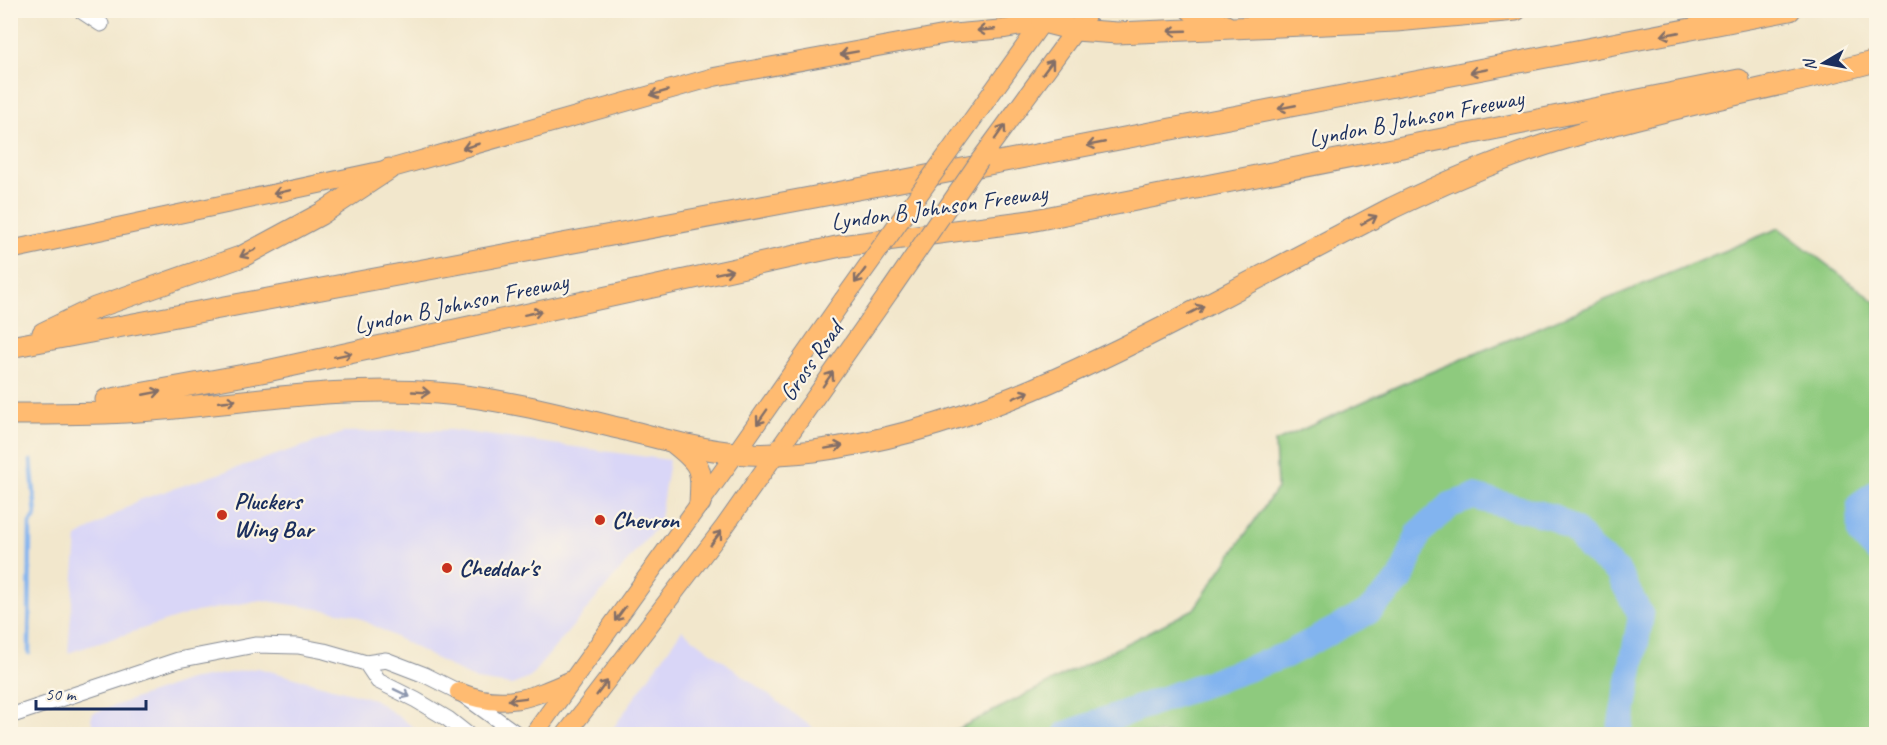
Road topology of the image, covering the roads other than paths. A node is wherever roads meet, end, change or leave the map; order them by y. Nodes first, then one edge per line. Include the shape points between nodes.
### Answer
1 (80, 10) edge
2 (1090, 10) edge
3 (1191, 10) edge
4 (1516, 10) edge
5 (1790, 10) edge
6 (1047, 16) edge
7 (101, 24) dead end
8 (1235, 29) junction
9 (1076, 30) junction
10 (1876, 54) edge
11 (1876, 61) edge
12 (389, 170) junction
13 (15, 250) edge
14 (14, 346) edge
15 (10, 413) edge
16 (674, 442) junction
17 (736, 453) junction
18 (776, 454) junction
19 (699, 503) junction
20 (654, 566) junction
21 (680, 585) junction
22 (366, 663) junction
23 (572, 680) junction
24 (459, 692) junction
25 (10, 716) edge
26 (467, 735) edge
27 (518, 735) edge
28 (534, 735) edge
29 (566, 735) edge

1 - 7 street
2 - 9 main road, Gross Road
3 - 8 highway
4 - 8 highway
5 -> 14 highway, Lyndon B Johnson Freeway
6 - 9 highway
6 -> 12 main road via 714,78
6 -> 17 main road, Gross Road, bridge
8 -> 9 highway via 1117,33
18 -> 9 main road, Gross Road, bridge
15 -> 10 highway, Lyndon B Johnson Freeway via 141,395 267,371 841,246 1030,221
18 -> 11 highway via 898,435 1006,401 1072,374 1420,194 1536,147
12 -> 13 main road
12 -> 14 highway via 321,214 243,256 95,308
15 -> 16 highway via 127,412 314,392 381,390 503,402
16 - 17 highway
16 - 19 highway via 695,460 701,476
17 - 18 highway
17 - 19 main road, Gross Road
21 -> 18 main road, Gross Road
19 - 20 main road, Gross Road
20 - 21 main road
20 -> 23 main road, Gross Road
29 -> 21 main road, Gross Road
22 - 24 street via 386,660
22 - 25 street via 298,646 233,648 178,660
22 -> 26 street via 378,681 426,705
23 -> 24 main road via 531,698 497,702
23 - 28 main road, Gross Road
24 - 27 street

